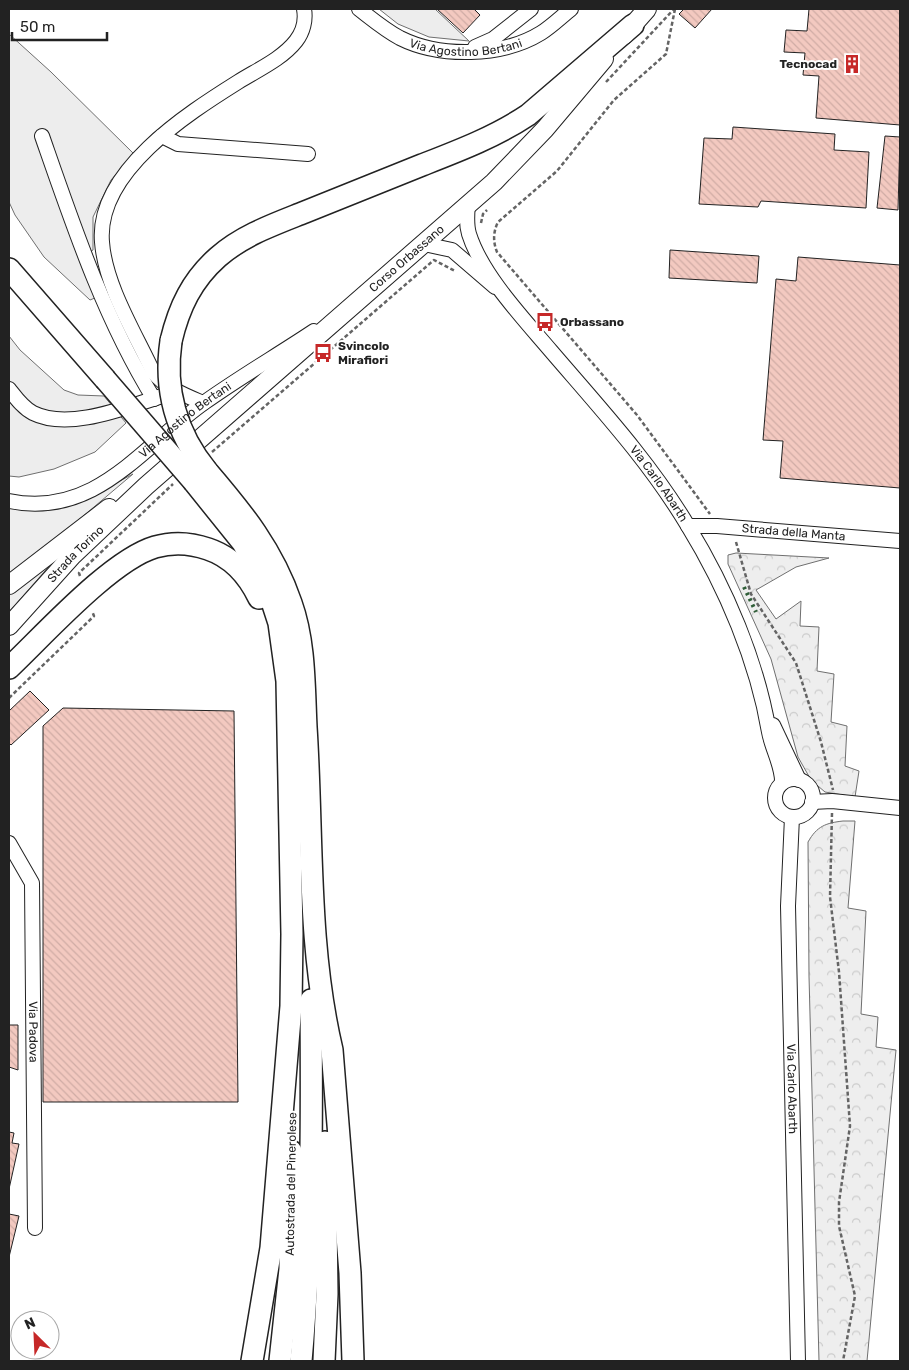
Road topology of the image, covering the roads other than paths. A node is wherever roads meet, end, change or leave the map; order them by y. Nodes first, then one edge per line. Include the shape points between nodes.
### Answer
1 (304, 9) edge
2 (358, 9) edge
3 (531, 9) edge
4 (571, 9) edge
5 (647, 9) edge
6 (633, 25) junction
7 (465, 51) junction
8 (42, 136) dead end
9 (162, 136) junction
10 (308, 154) dead end
11 (468, 204) junction
12 (424, 244) junction
13 (9, 269) edge
14 (501, 292) junction
15 (355, 305) junction
16 (9, 389) edge
17 (177, 392) junction
18 (154, 399) junction
19 (203, 403) junction
20 (196, 473) junction
21 (146, 486) junction
22 (9, 501) edge
23 (688, 526) junction
24 (900, 541) edge
25 (9, 585) edge
26 (9, 626) edge
27 (9, 668) edge
28 (764, 706) junction
29 (799, 780) junction
30 (782, 783) junction
31 (812, 802) junction
32 (900, 808) edge
33 (792, 817) junction
34 (9, 843) edge
35 (291, 855) junction
36 (314, 933) junction
37 (291, 1006) junction
38 (326, 1025) junction
39 (35, 1228) dead end
40 (252, 1361) edge
41 (280, 1361) edge
42 (301, 1361) edge
43 (324, 1361) edge
44 (352, 1361) edge
45 (798, 1361) edge

1 - 9 street via 306,16 302,31 288,49 197,108
2 - 7 street, Via Agostino Bertani via 401,38 434,49
3 - 7 street via 493,38
4 - 7 street, Via Agostino Bertani via 540,33 504,48
5 - 6 main road, Corso Orbassano
6 - 11 main road, Corso Orbassano via 545,129
6 - 20 highway, bridge via 512,126 239,241 198,277 176,318 168,376 176,416 193,453
8 - 18 street via 95,281 137,372
9 - 10 street via 178,144
9 - 17 street via 119,182 109,199 101,240 110,279 153,372
11 - 12 main road, Corso Orbassano
11 - 14 street, Via Carlo Abarth via 466,222 469,236
12 - 14 street, Via Carlo Abarth via 452,250
12 - 15 main road, Corso Orbassano
13 - 20 highway, bridge via 105,379
14 - 23 street, Via Carlo Abarth via 633,448
15 - 19 street, Via Agostino Bertani
15 - 21 main road, Corso Orbassano
16 - 18 street via 32,413 46,419 98,415
17 - 18 street
17 - 19 street
19 - 22 street, Via Agostino Bertani via 120,473 93,490 48,504
20 - 35 highway via 252,557 266,583 279,623 287,681
20 - 36 highway via 249,520 280,573 298,626 307,744
21 - 25 main road via 102,513
21 - 26 main road, Strada Torino via 72,556
23 - 24 street, Strada della Manta
23 - 28 street, Via Carlo Abarth via 738,627
27 - 35 highway via 101,581 145,550 164,544 192,545 213,550 230,560 253,585 268,623 275,674 277,757
28 - 29 street, Via Carlo Abarth
28 - 30 street, Via Carlo Abarth
29 - 30 street
29 - 31 street, Via Carlo Abarth via 808,786
30 - 33 street, Via Carlo Abarth via 775,800 781,812
31 - 32 street
31 - 33 street via 807,811
33 - 45 street, Via Carlo Abarth via 788,906
34 - 39 street, Via Padova via 32,882
35 - 37 highway
36 - 38 highway
36 - 42 highway via 307,1300
37 - 40 highway via 271,1248
37 - 41 highway, Autostrada del Pinerolese via 290,1269
38 - 43 highway via 323,1054 327,1294
38 - 44 highway via 332,1050 350,1272

